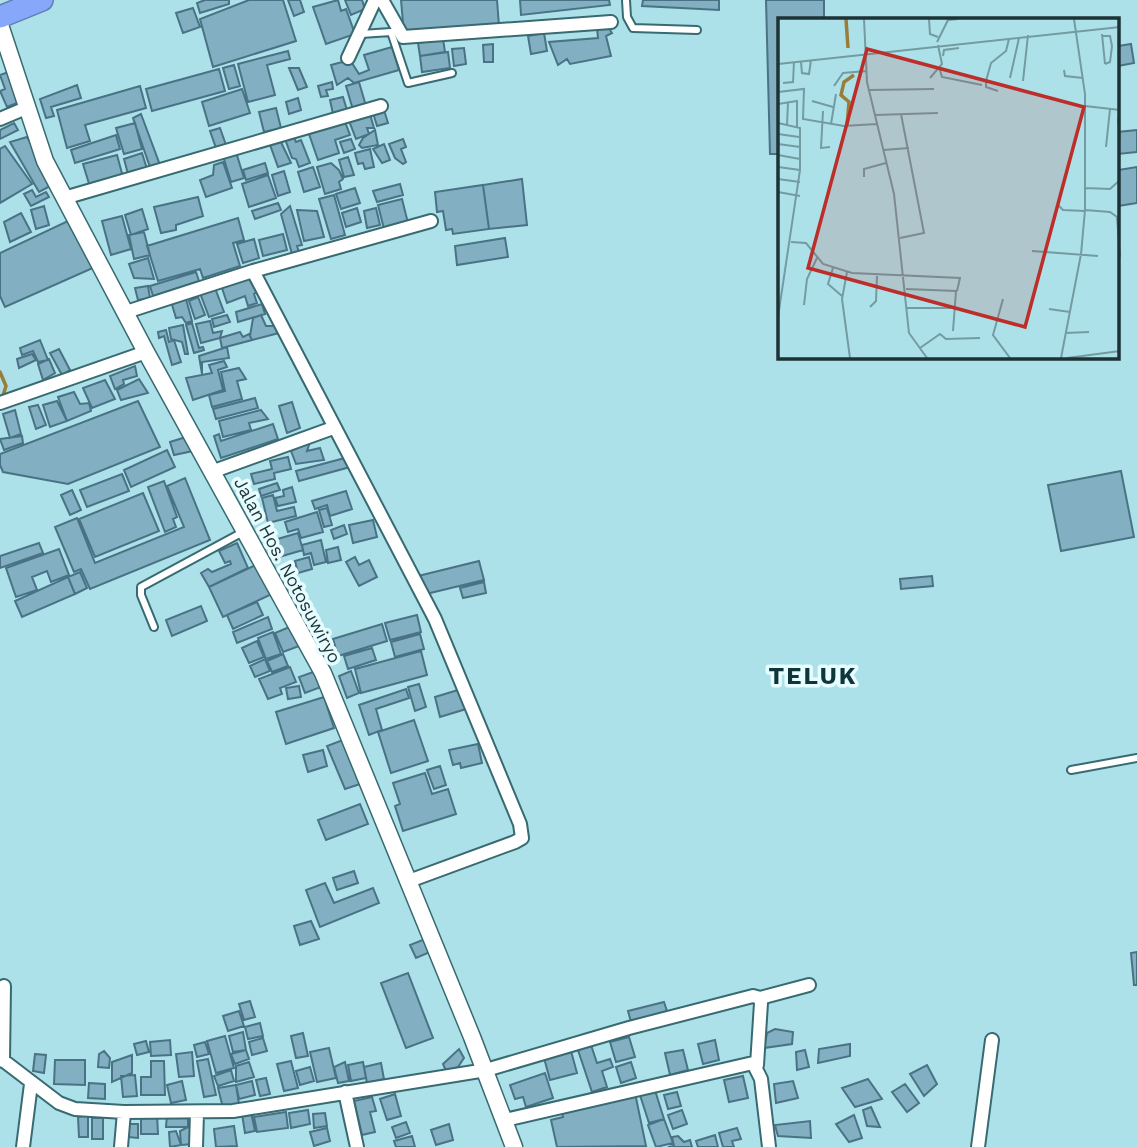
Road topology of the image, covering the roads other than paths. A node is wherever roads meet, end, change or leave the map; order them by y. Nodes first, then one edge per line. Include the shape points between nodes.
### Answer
1 (7, 0) edge
2 (42, 0) edge
3 (374, 0) edge
4 (382, 0) edge
5 (626, 0) edge
6 (0, 3) edge
7 (0, 17) edge
8 (611, 22) dead end
9 (0, 25) edge
10 (697, 30) dead end
11 (361, 34) junction
12 (348, 58) dead end
13 (452, 73) dead end
14 (381, 106) dead end
15 (26, 108) junction
16 (0, 119) edge
17 (64, 198) junction
18 (431, 221) dead end
19 (253, 271) junction
20 (127, 313) junction
21 (146, 352) junction
22 (0, 404) edge
23 (333, 428) junction
24 (214, 471) junction
25 (245, 531) junction
26 (154, 627) dead end
27 (1137, 758) edge
28 (1071, 770) dead end
29 (409, 881) junction
30 (809, 985) dead end
31 (4, 986) dead end
32 (760, 998) junction
33 (992, 1041) dead end
34 (1, 1059) edge
35 (757, 1065) junction
36 (485, 1070) junction
37 (32, 1084) junction
38 (345, 1092) junction
39 (124, 1112) junction
40 (197, 1112) junction
41 (505, 1120) junction
42 (23, 1147) edge
43 (121, 1147) edge
44 (196, 1147) edge
45 (357, 1147) edge
46 (513, 1147) edge
47 (769, 1147) edge
48 (978, 1147) edge

1 - 6 highway
2 - 7 highway
3 - 11 street
4 - 8 street via 403,37
5 - 10 lane via 633,27
9 - 15 street, Jalan Hos. Notosuwiryo
11 - 12 street
11 - 13 lane via 390,32 408,83
14 - 17 street
15 - 16 street
15 - 17 street, Jalan Hos. Notosuwiryo
17 - 20 street, Jalan Hos. Notosuwiryo
18 - 19 street
19 - 20 street
19 - 23 street
20 - 21 street, Jalan Hos. Notosuwiryo
21 - 22 street
21 - 24 street, Jalan Hos. Notosuwiryo
23 - 24 street
23 - 29 street via 435,619 520,824 522,838
24 - 25 street, Jalan Hos. Notosuwiryo
25 - 26 lane via 141,587
25 - 29 street, Jalan Hos. Notosuwiryo via 323,673
27 - 28 lane
29 - 36 street, Jalan Hos. Notosuwiryo
30 - 32 street
31 - 34 street
32 - 35 street
32 - 36 street via 753,996 629,1028
33 - 48 street
34 - 37 street
35 - 41 street via 746,1063
35 - 47 street
36 - 38 street
36 - 41 street, Jalan Hos. Notosuwiryo
37 - 39 street via 66,1107
37 - 42 street
38 - 40 street via 233,1111
38 - 45 street
39 - 40 street
39 - 43 street
40 - 44 street
41 - 46 street, Jalan Hos. Notosuwiryo

